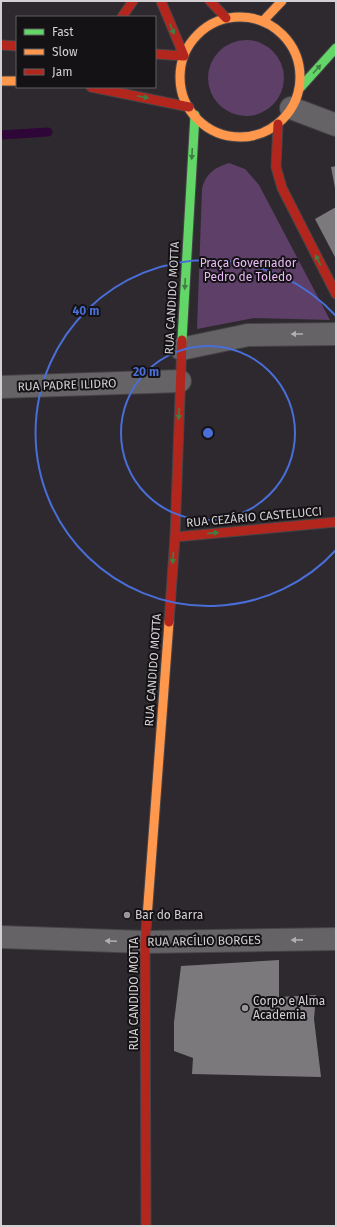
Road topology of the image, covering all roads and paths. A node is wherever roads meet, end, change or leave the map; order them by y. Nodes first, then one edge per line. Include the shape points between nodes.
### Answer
1 (133, 1) edge
2 (161, 1) edge
3 (210, 1) edge
4 (282, 1) edge
5 (123, 16) edge
6 (226, 18) junction
7 (263, 21) junction
8 (1, 45) edge
9 (16, 46) edge
10 (336, 48) edge
11 (156, 54) edge
12 (184, 56) junction
13 (1, 81) edge
14 (16, 81) edge
15 (96, 88) edge
16 (188, 106) junction
17 (289, 107) junction
18 (195, 115) junction
19 (336, 125) edge
20 (336, 294) edge
21 (336, 334) edge
22 (181, 349) junction
23 (180, 381) junction
24 (1, 387) edge
25 (336, 522) edge
26 (175, 536) junction
27 (1, 937) edge
28 (336, 939) edge
29 (145, 942) junction
30 (146, 1226) edge

1 - 5 street
2 -> 12 street
3 - 6 street
4 - 7 street
6 - 7 street via 245,16
6 - 12 street via 208,26 193,38
7 - 17 street via 281,32 293,49 300,68
8 - 9 street
17 -> 10 street
11 - 12 street
12 - 16 street via 180,74 182,93
13 - 14 street
15 -> 16 street
16 - 18 street
17 - 18 street via 260,134 239,137 220,134
17 - 19 street
20 -> 17 street via 282,188 276,167
18 -> 22 street, RUA CANDIDO MOTTA
21 -> 22 street via 248,335
22 - 23 street, RUA CANDIDO MOTTA
23 - 24 street, RUA PADRE ILIDRO
23 -> 26 street, RUA CANDIDO MOTTA
26 -> 25 street, RUA CEZÁRIO CASTELUCCI
26 -> 29 street, RUA CANDIDO MOTTA
29 -> 27 street, RUA ARCÍLIO BORGES
28 -> 29 street, RUA ARCÍLIO BORGES
29 - 30 street, RUA CANDIDO MOTTA

